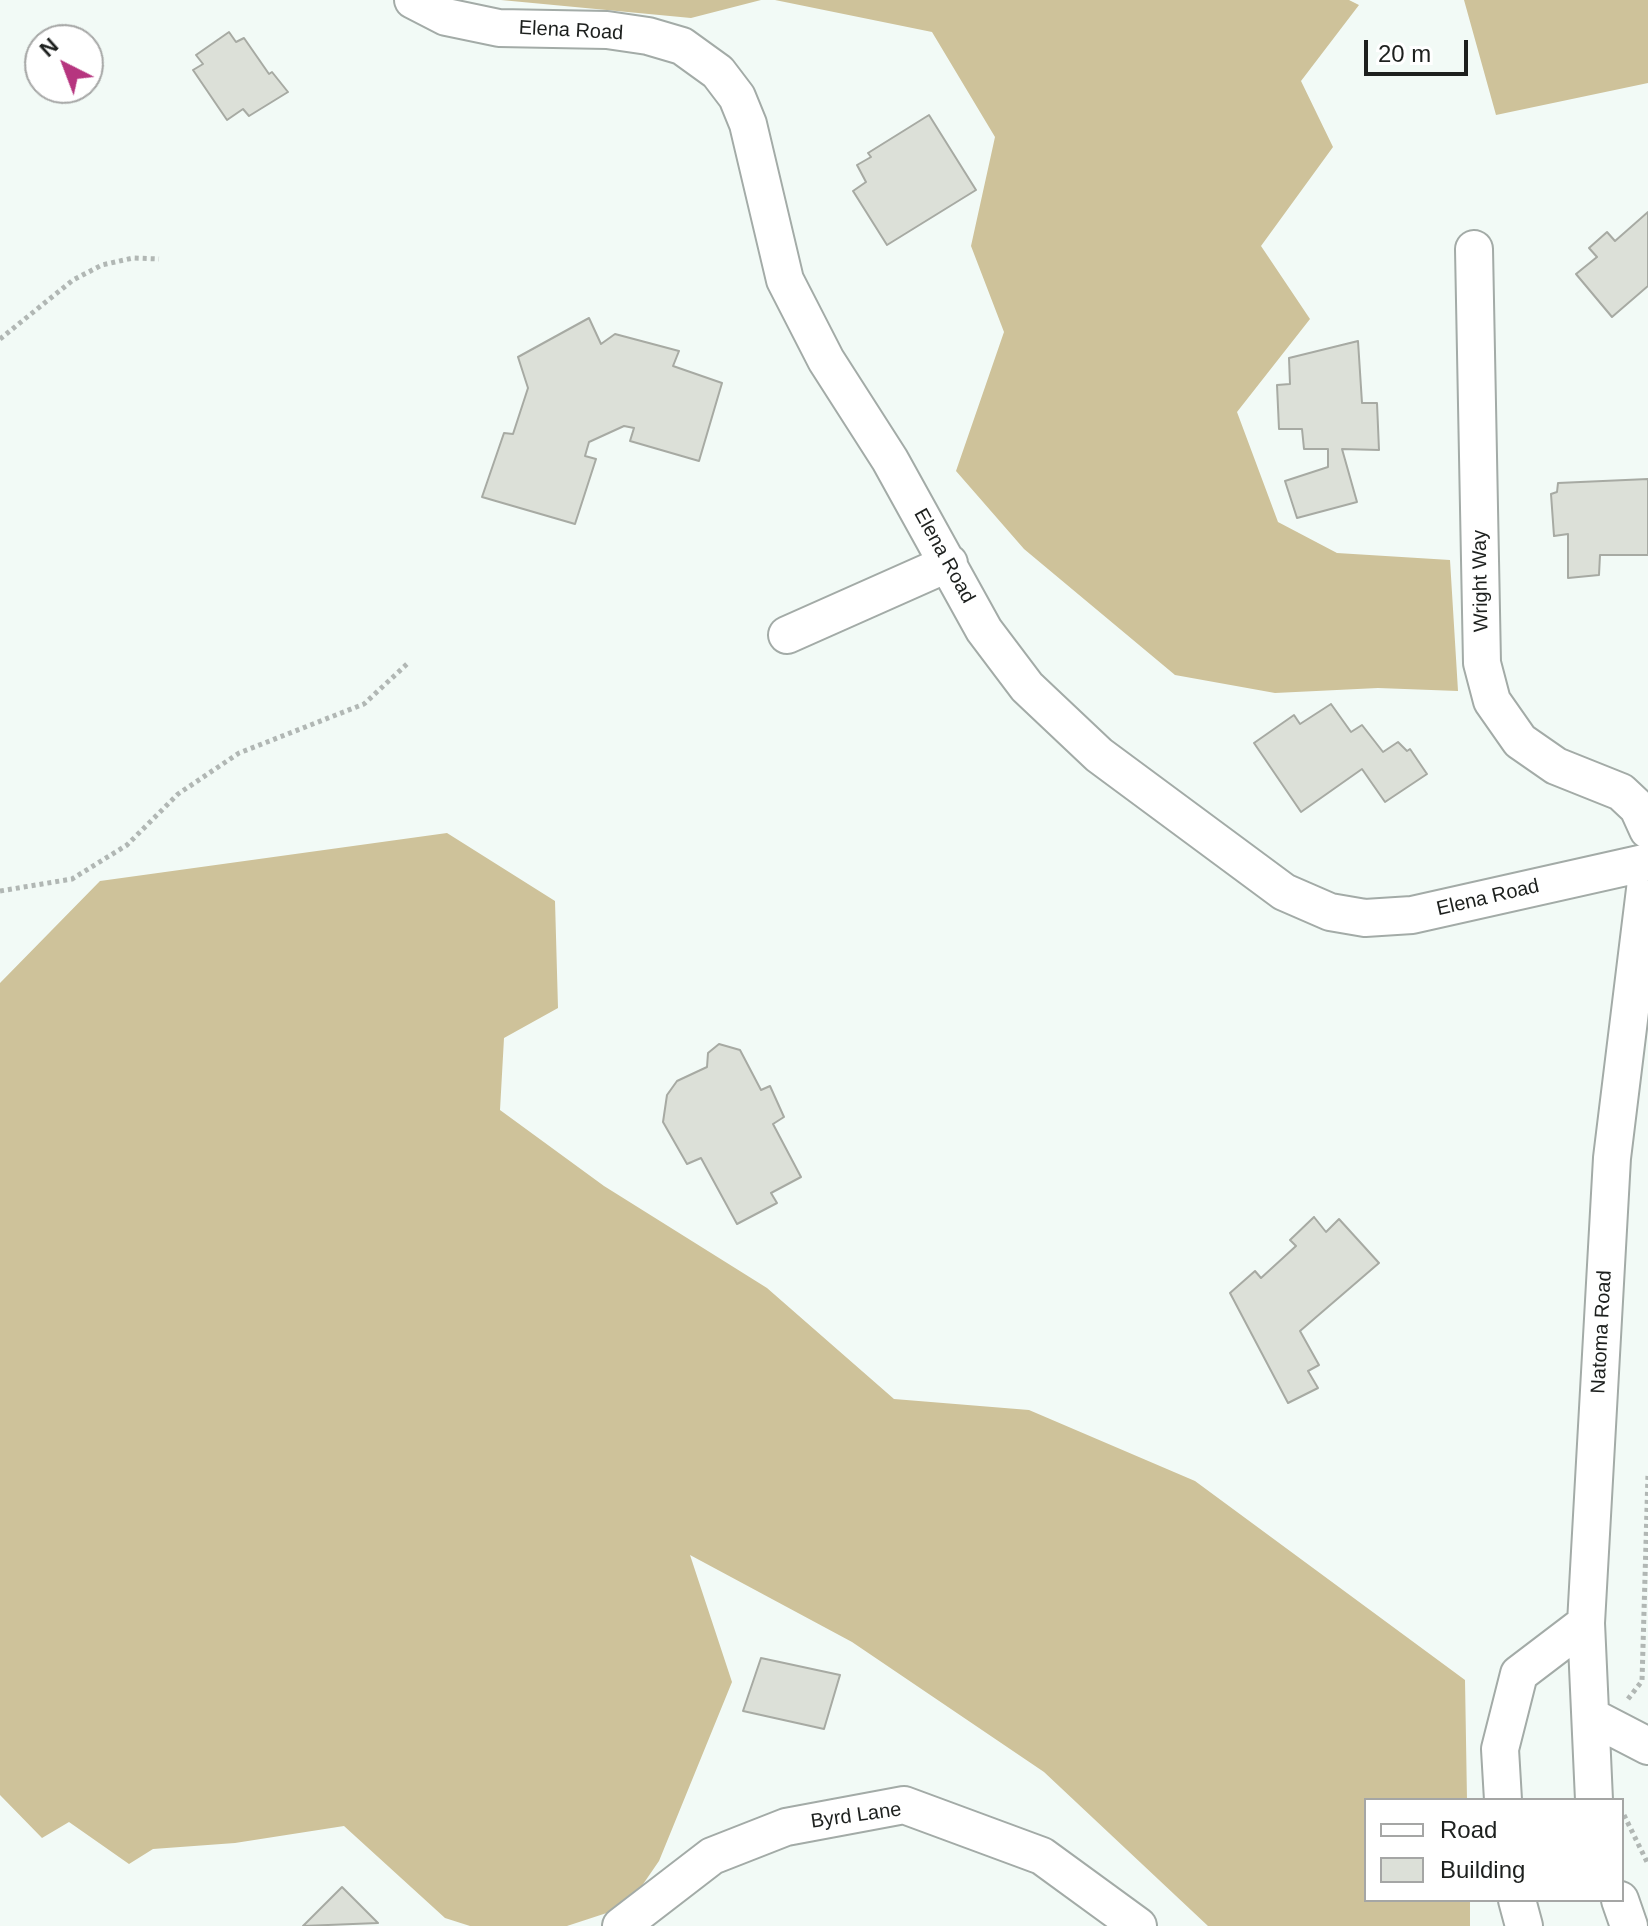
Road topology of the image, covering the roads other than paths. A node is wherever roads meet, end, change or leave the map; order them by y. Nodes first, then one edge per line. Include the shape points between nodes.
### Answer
1 (413, 0) edge
2 (1474, 249) dead end
3 (949, 563) junction
4 (787, 635) dead end
5 (1648, 830) edge
6 (1648, 864) edge
7 (1586, 1623) junction
8 (1600, 1721) junction
9 (1648, 1746) edge
10 (1503, 1798) edge
11 (1594, 1798) edge
12 (1518, 1902) edge
13 (1621, 1902) edge
14 (621, 1926) edge
15 (1138, 1926) edge
16 (1524, 1926) edge
17 (1629, 1926) edge

1 - 3 street, Elena Road via 446,17 499,28 648,36 682,46 718,72 748,124 785,280 826,360
2 - 5 street, Wright Way via 1482,663 1492,701 1520,741 1556,766 1621,792 1638,808
3 - 4 street
3 - 6 street, Elena Road via 984,630 1027,687 1099,755 1284,892 1330,912 1365,918 1412,915
6 - 7 street, Natoma Road via 1612,1158
7 - 8 street, Natoma Road
7 - 10 street via 1519,1674 1500,1749
8 - 9 street
8 - 11 street, Natoma Road
12 - 16 street
13 - 17 street
14 - 15 street, Byrd Lane via 712,1856 786,1827 904,1805 1042,1856

